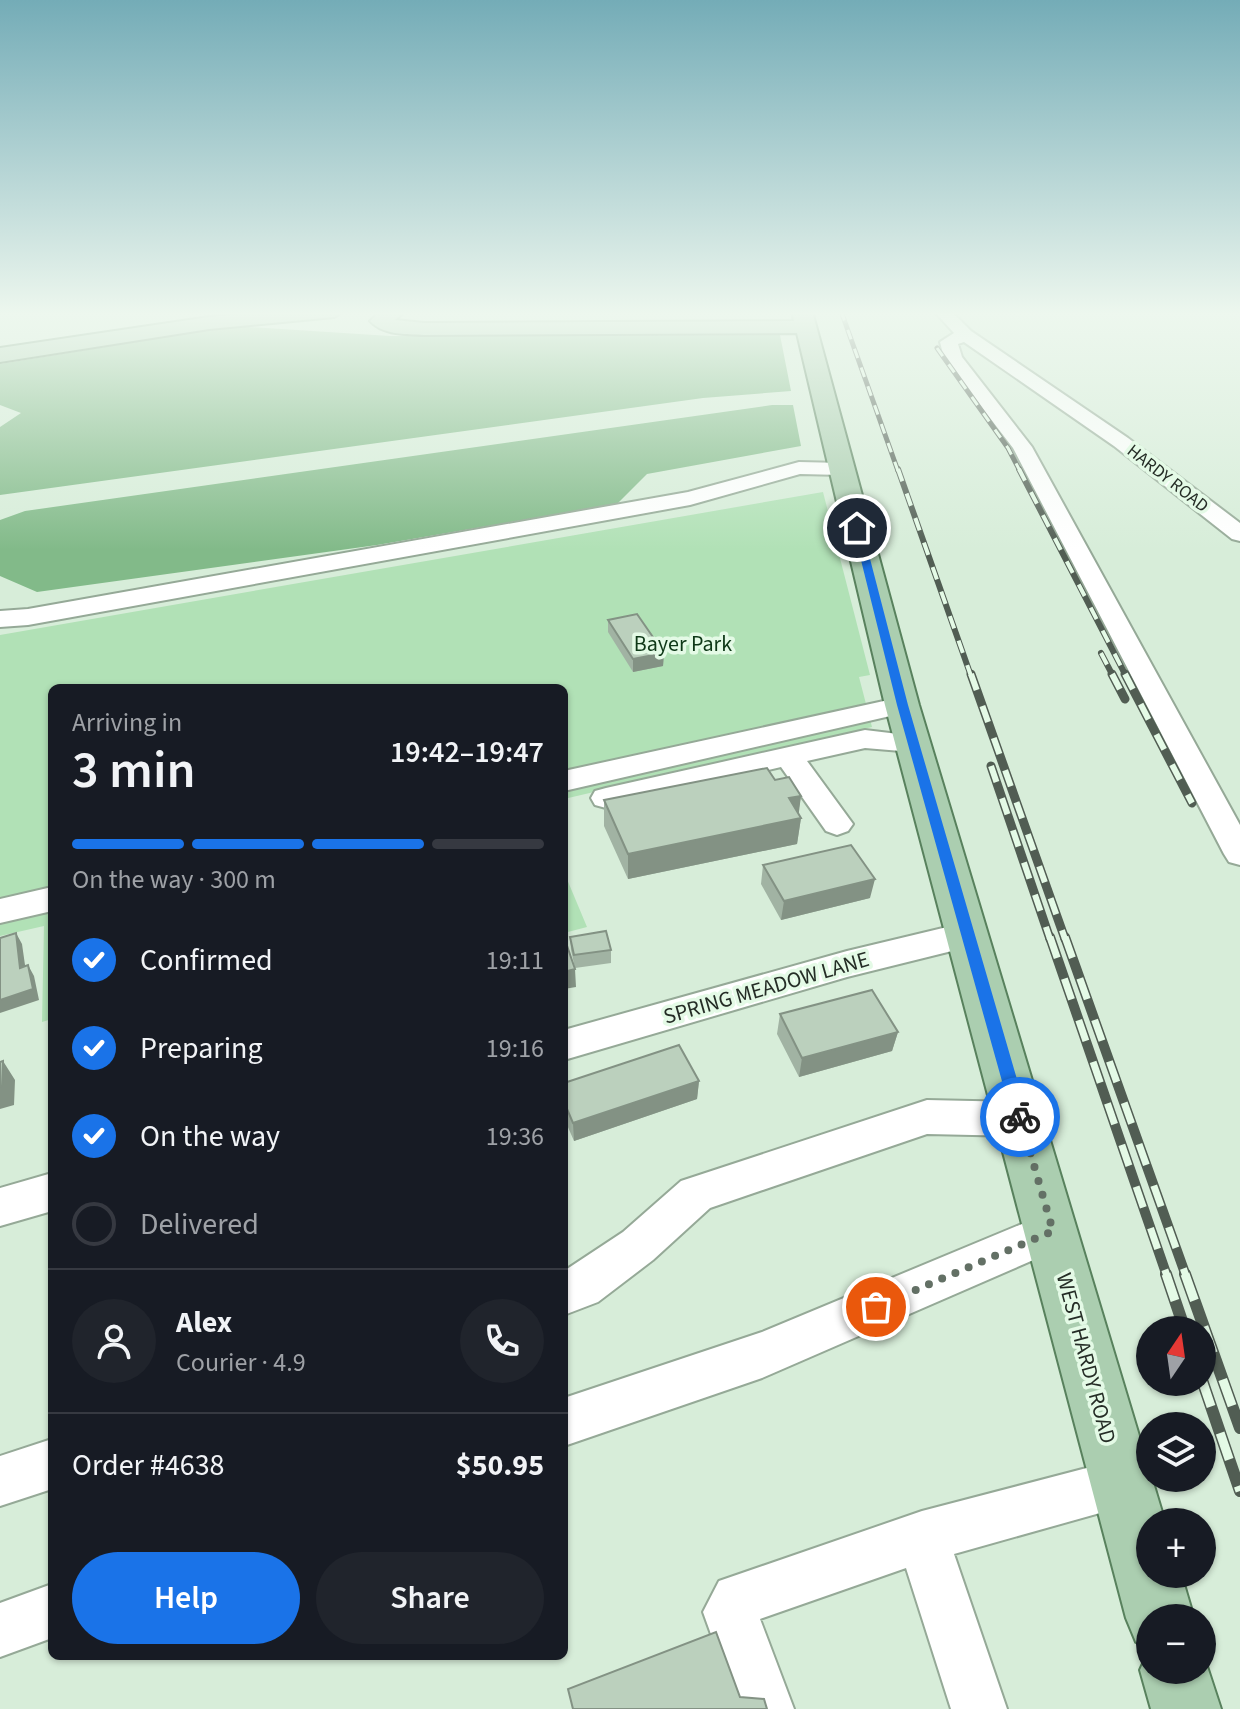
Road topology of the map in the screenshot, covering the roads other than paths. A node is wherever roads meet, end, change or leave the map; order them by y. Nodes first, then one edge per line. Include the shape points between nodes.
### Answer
1 (822, 391) edge
2 (978, 391) edge
3 (1046, 391) edge
4 (842, 469) junction
5 (1240, 534) edge
6 (1, 618) edge
7 (908, 724) junction
8 (788, 756) junction
9 (568, 780) edge
10 (606, 798) edge
11 (837, 824) dead end
12 (1240, 854) edge
13 (48, 900) edge
14 (0, 911) edge
15 (968, 935) junction
16 (568, 1044) edge
17 (1021, 1119) junction
18 (48, 1193) edge
19 (0, 1207) edge
20 (1053, 1231) junction
21 (568, 1292) edge
22 (568, 1421) edge
23 (48, 1465) edge
24 (0, 1481) edge
25 (1121, 1484) junction
26 (922, 1537) junction
27 (1156, 1604) edge
28 (48, 1612) edge
29 (0, 1630) edge
30 (1179, 1684) edge
31 (766, 1709) edge
32 (979, 1709) edge
33 (1186, 1709) edge

1 - 4 main road, WEST HARDY ROAD
2 - 12 street via 1022,447
3 - 5 street, HARDY ROAD
4 - 6 street via 799,468 690,498
4 - 7 main road, WEST HARDY ROAD
7 - 8 street
7 - 9 street
7 - 15 main road, WEST HARDY ROAD
8 - 10 street
8 - 11 street
13 - 14 street
15 - 16 street, SPRING MEADOW LANE
15 - 17 main road, WEST HARDY ROAD
17 - 20 main road, WEST HARDY ROAD
17 - 21 street via 927,1117 696,1194 638,1246
18 - 19 street
20 - 22 street via 762,1355
20 - 25 main road, WEST HARDY ROAD
23 - 24 street
25 - 26 street
25 - 27 main road, WEST HARDY ROAD
26 - 31 street via 731,1605
26 - 32 street
28 - 29 street
30 - 33 main road

